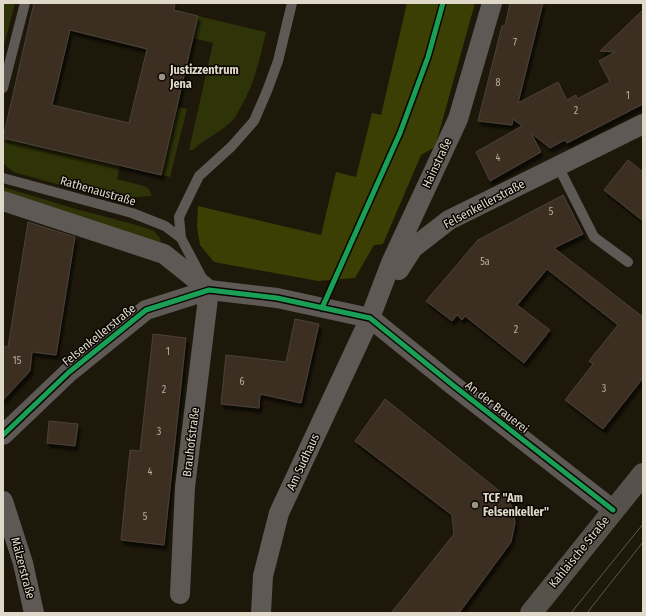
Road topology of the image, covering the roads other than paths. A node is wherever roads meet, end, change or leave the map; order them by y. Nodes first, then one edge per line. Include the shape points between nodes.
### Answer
1 (25, 3) edge
2 (292, 3) edge
3 (492, 3) edge
4 (3, 88) edge
5 (643, 124) edge
6 (558, 166) junction
7 (3, 178) edge
8 (3, 200) edge
9 (181, 238) junction
10 (628, 262) dead end
11 (209, 290) junction
12 (370, 318) junction
13 (3, 436) edge
14 (643, 474) edge
15 (3, 501) edge
16 (613, 510) junction
17 (180, 594) dead end
18 (34, 613) edge
19 (261, 613) edge
20 (530, 613) edge

1 - 4 lane
2 - 9 lane, Rathenaustraße via 278,61 261,108 245,132 199,176 179,217
3 - 12 street, Hainstraße via 458,119 391,263
5 - 6 street, Felsenkellerstraße
6 - 10 lane via 594,237
6 - 12 street, Felsenkellerstraße via 449,220 413,248
7 - 9 lane, Rathenaustraße via 132,213 165,226
8 - 11 street via 164,254
9 - 11 lane, Rathenaustraße
11 - 12 street, Felsenkellerstraße via 277,298
11 - 13 street, Felsenkellerstraße via 146,310 68,374
11 - 17 street, Brauhofstraße via 185,487
12 - 16 street, An der Brauerei
12 - 19 street, Am Sudhaus via 279,513 263,576
14 - 16 main road, Kahlaische Straße
15 - 18 street, Mälzerstraße via 23,563
16 - 20 main road, Kahlaische Straße

